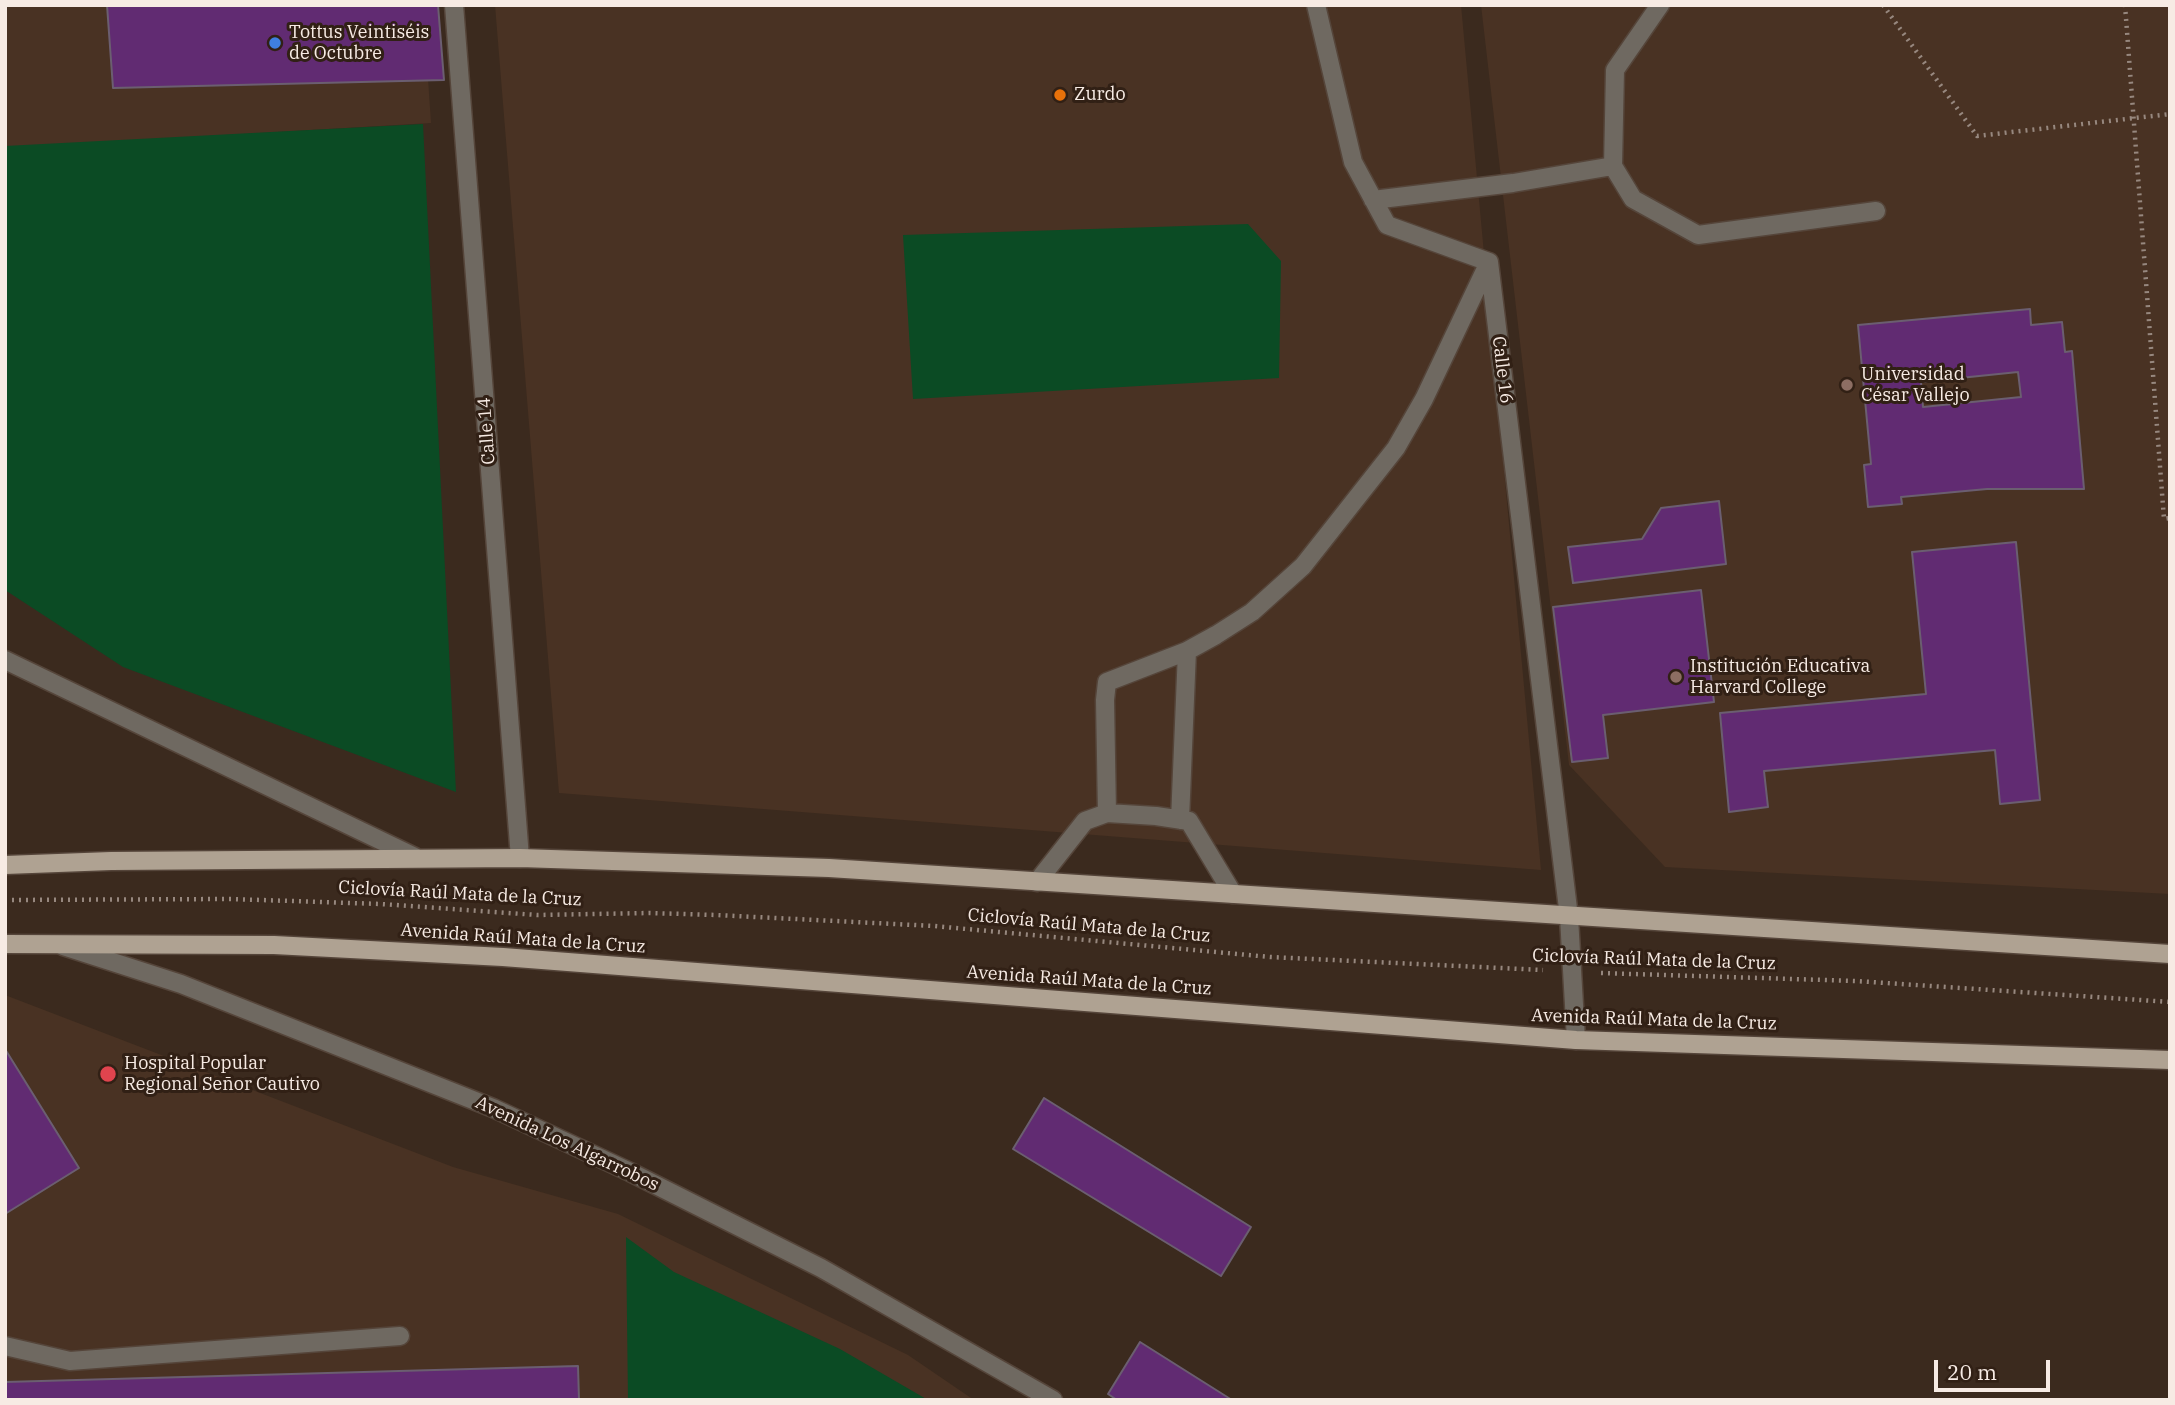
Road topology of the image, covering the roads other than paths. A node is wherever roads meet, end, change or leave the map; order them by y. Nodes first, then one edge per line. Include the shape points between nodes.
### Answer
1 (454, 5) edge
2 (1316, 5) edge
3 (1660, 5) edge
4 (1613, 166) junction
5 (1373, 200) junction
6 (1876, 211) dead end
7 (1489, 262) junction
8 (1187, 652) junction
9 (5, 660) edge
10 (1107, 813) junction
11 (1180, 820) junction
12 (415, 858) junction
13 (520, 858) junction
14 (5, 865) edge
15 (1037, 881) junction
16 (1233, 894) junction
17 (1569, 916) junction
18 (5, 944) edge
19 (55, 944) junction
20 (2170, 954) edge
21 (1576, 1040) junction
22 (2170, 1060) edge
23 (400, 1336) dead end
24 (5, 1346) edge
25 (1053, 1400) edge

1 - 13 street, Calle 14
2 - 5 street via 1353,162
3 - 4 street via 1615,70
4 - 5 street
4 - 6 street via 1633,199 1698,235
5 - 7 street via 1387,225
7 - 8 street via 1424,399 1396,448 1346,513 1303,566 1252,612
7 - 17 street, Calle 16
8 - 10 street via 1107,682
8 - 11 street
9 - 12 street
10 - 11 street
10 - 15 street via 1085,821
11 - 16 street via 1189,821
12 - 13 main road
12 - 14 main road
13 - 15 main road via 829,868
15 - 16 main road
16 - 17 main road
17 - 20 main road
17 - 21 street, Calle 16
18 - 19 main road, Avenida Raúl Mata de la Cruz
19 - 21 main road, Avenida Raúl Mata de la Cruz via 274,945 503,957
19 - 25 street, Avenida Los Algarrobos via 181,984 503,1113 821,1268
21 - 22 main road, Avenida Raúl Mata de la Cruz
23 - 24 street via 70,1361

